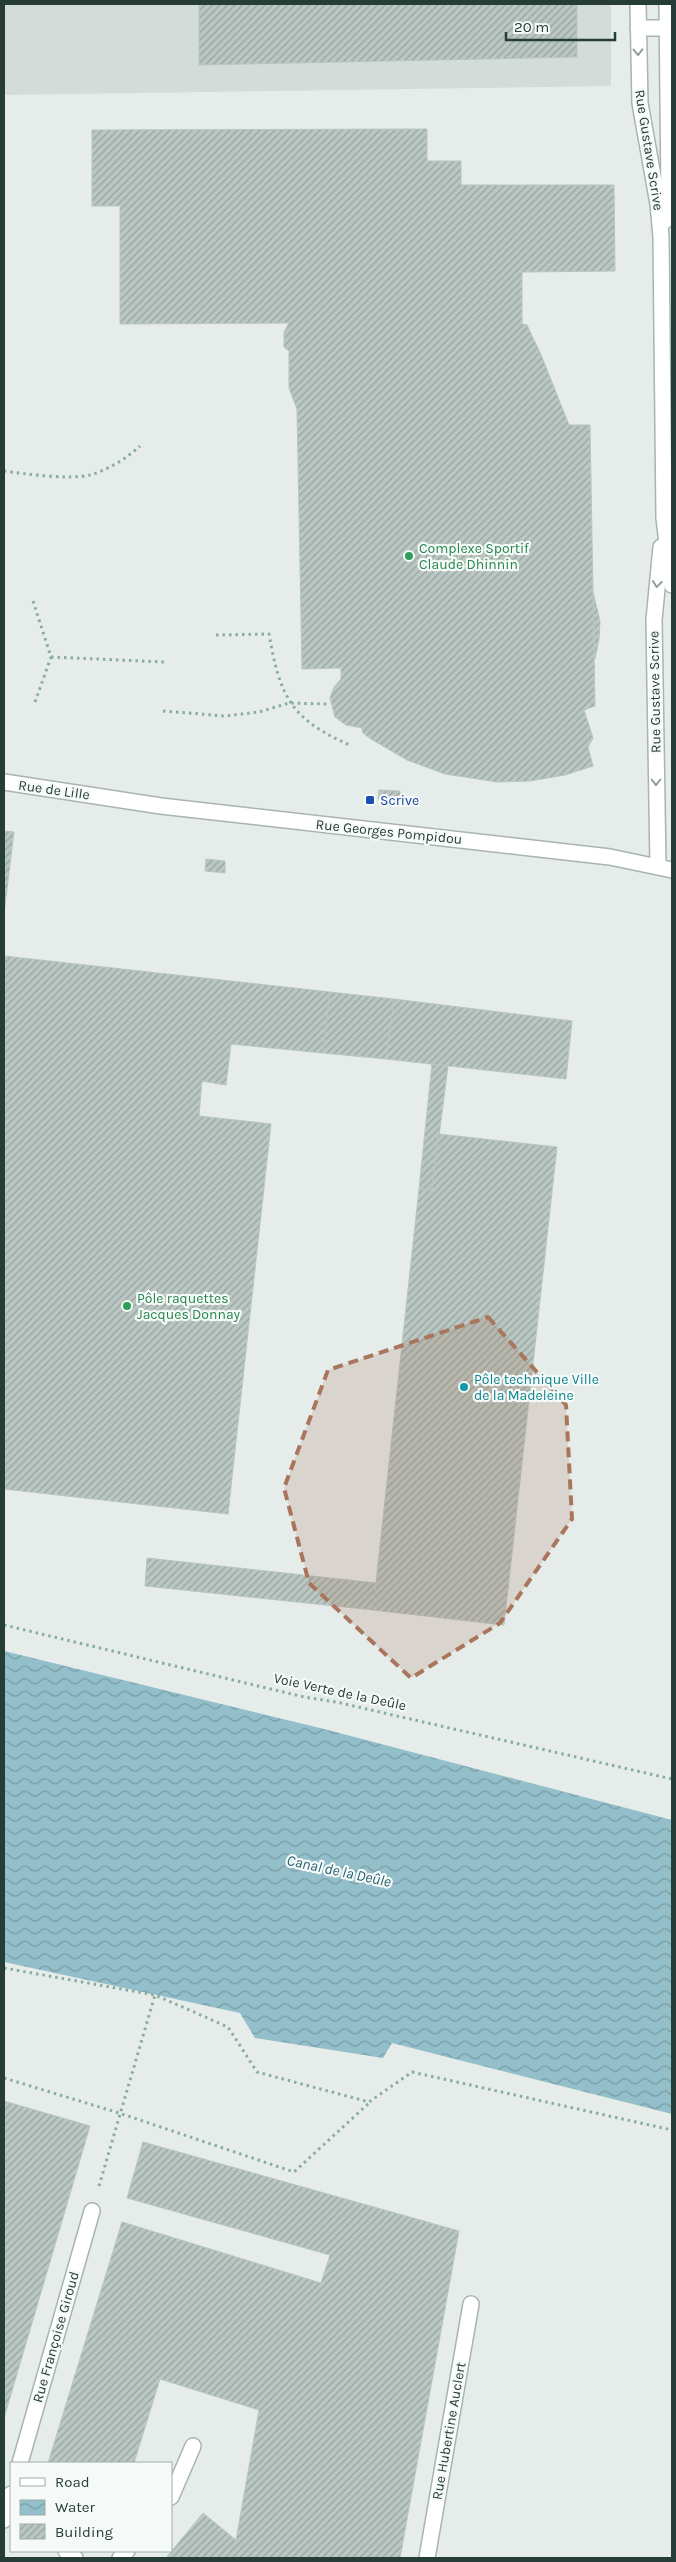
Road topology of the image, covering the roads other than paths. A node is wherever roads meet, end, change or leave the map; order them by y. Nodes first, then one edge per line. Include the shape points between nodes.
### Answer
1 (638, 4) edge
2 (667, 4) edge
3 (638, 28) junction
4 (670, 28) edge
5 (661, 237) junction
6 (664, 518) junction
7 (672, 584) edge
8 (4, 782) edge
9 (105, 797) joint
10 (665, 868) edge
11 (92, 2211) road end
12 (471, 2304) dead end
13 (193, 2446) dead end
14 (20, 2462) edge
15 (172, 2495) edge
16 (10, 2499) edge
17 (6, 2519) edge
18 (426, 2558) edge

1 - 3 street, Rue Gustave Scrive
2 - 4 street, Rue Gustave Scrive
3 - 4 street
3 -> 5 street, Rue Gustave Scrive via 640,102
4 - 5 street, Rue Gustave Scrive via 669,197
5 - 6 street, Rue Gustave Scrive
6 - 7 street, Rue Gustave Scrive
6 -> 10 street, Rue Gustave Scrive via 654,620
8 - 9 street, Rue de Lille
9 - 10 street, Rue Georges Pompidou via 267,819 610,857
11 - 14 street, Rue Françoise Giroud
12 - 18 street, Rue Hubertine Auclert
13 - 15 street
16 - 17 street

